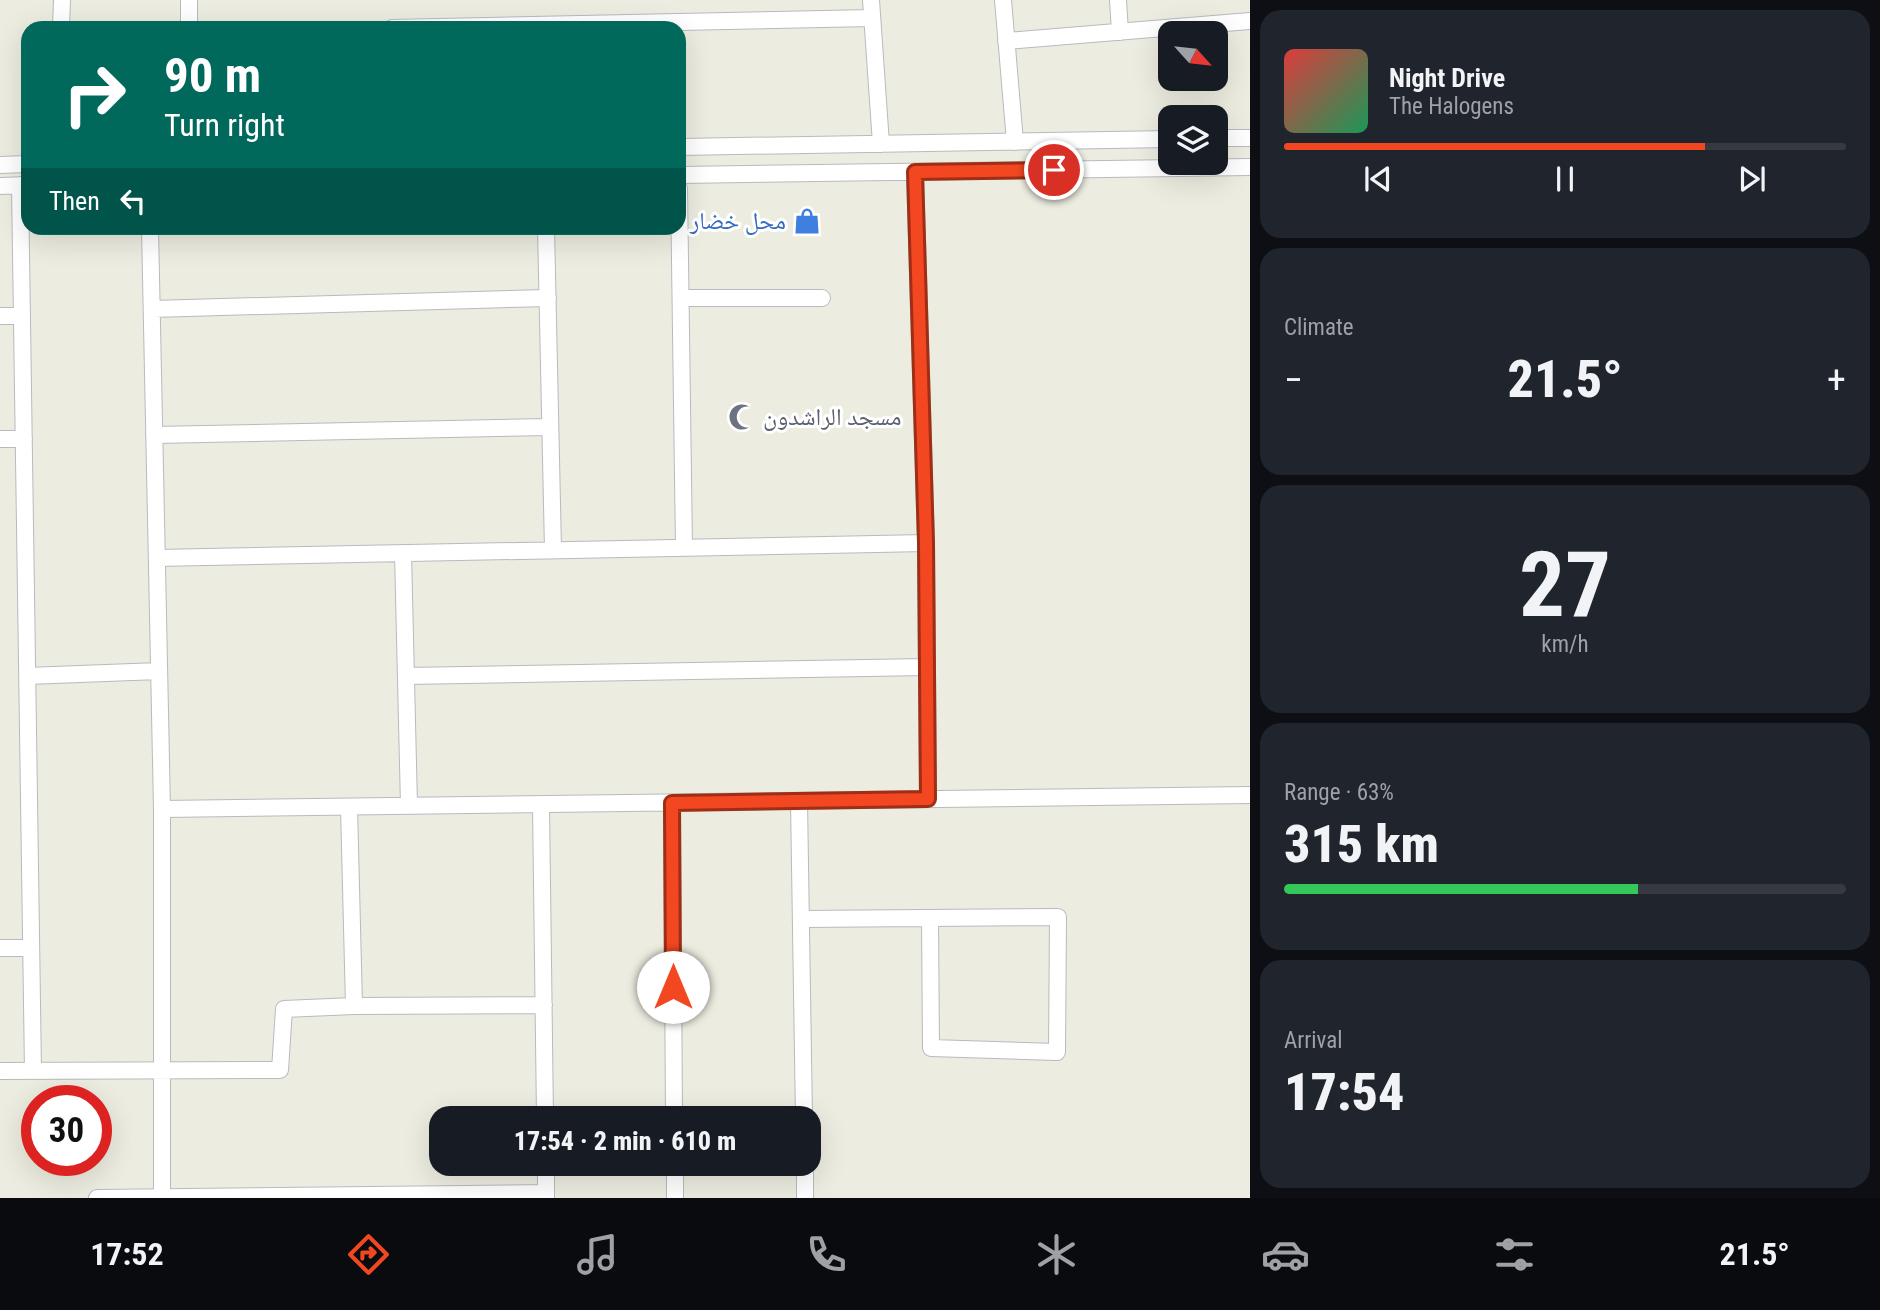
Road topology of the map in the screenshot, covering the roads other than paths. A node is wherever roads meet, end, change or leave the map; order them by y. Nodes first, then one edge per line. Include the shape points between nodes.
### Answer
1 (62, 0) edge
2 (190, 0) edge
3 (870, 0) edge
4 (1003, 0) edge
5 (1118, 0) edge
6 (872, 19) junction
7 (61, 21) edge
8 (189, 21) edge
9 (1250, 21) edge
10 (686, 22) edge
11 (1119, 32) junction
12 (1006, 41) junction
13 (1228, 138) edge
14 (1250, 138) edge
15 (1158, 139) edge
16 (1015, 142) junction
17 (881, 144) junction
18 (686, 147) edge
19 (21, 164) edge
20 (0, 165) edge
21 (1250, 167) edge
22 (915, 172) junction
23 (686, 175) edge
24 (21, 185) edge
25 (0, 186) edge
26 (23, 235) edge
27 (150, 235) edge
28 (547, 235) edge
29 (680, 235) edge
30 (548, 298) junction
31 (681, 298) junction
32 (822, 299) dead end
33 (152, 309) junction
34 (0, 316) edge
35 (22, 316) junction
36 (550, 427) junction
37 (154, 435) junction
38 (0, 439) edge
39 (24, 439) junction
40 (926, 543) junction
41 (684, 548) junction
42 (553, 550) junction
43 (403, 553) junction
44 (157, 558) junction
45 (927, 667) junction
46 (159, 671) junction
47 (27, 676) junction
48 (406, 676) junction
49 (1250, 795) edge
50 (928, 799) junction
51 (799, 801) junction
52 (672, 803) junction
53 (541, 805) junction
54 (409, 806) junction
55 (349, 807) junction
56 (162, 809) junction
57 (930, 918) junction
58 (801, 919) junction
59 (0, 948) edge
60 (31, 948) junction
61 (544, 1005) junction
62 (354, 1006) junction
63 (162, 1070) junction
64 (0, 1071) edge
65 (33, 1071) junction
66 (545, 1106) edge
67 (674, 1106) edge
68 (804, 1106) edge
69 (546, 1176) edge
70 (675, 1176) edge
71 (804, 1176) edge
72 (546, 1195) edge
73 (418, 1196) edge
74 (294, 1197) edge
75 (97, 1198) edge
76 (162, 1198) edge
77 (675, 1198) edge
78 (805, 1198) edge

1 - 7 street
2 - 8 street
3 - 6 street
4 - 12 street
5 - 11 street
6 - 10 street
6 - 17 street
9 - 11 street
11 - 12 street
12 - 16 street
13 - 14 street
15 - 16 street
16 - 17 street
17 - 18 street
19 - 20 street
21 - 22 street
22 - 23 street
22 - 40 street
24 - 25 street
26 - 35 street
27 - 33 street
28 - 30 street
29 - 31 street
30 - 33 street
30 - 36 street
31 - 32 street
31 - 41 street
33 - 37 street
34 - 35 street
35 - 39 street
36 - 37 street
36 - 42 street
37 - 44 street
38 - 39 street
39 - 47 street
40 - 41 street
40 - 45 street
41 - 42 street
42 - 43 street
43 - 44 street
43 - 48 street
44 - 46 street
45 - 48 street
45 - 50 street
46 - 47 street
46 - 56 street
47 - 60 street
48 - 54 street
49 - 50 street
50 - 51 street
51 - 52 street
51 - 58 street
52 - 53 street
52 - 67 street
53 - 54 street
53 - 61 street
54 - 55 street
55 - 56 street
55 - 62 street
56 - 63 street
57 - 57 street via 1058,917 1057,1052 931,1048
57 - 58 street
58 - 68 street
59 - 60 street
60 - 65 street
61 - 62 street
61 - 66 street
62 - 63 street via 284,1009 280,1070
63 - 65 street
63 - 76 street
64 - 65 street
69 - 72 street
70 - 77 street
71 - 78 street
72 - 73 street
73 - 74 street
74 - 76 street
75 - 76 street

